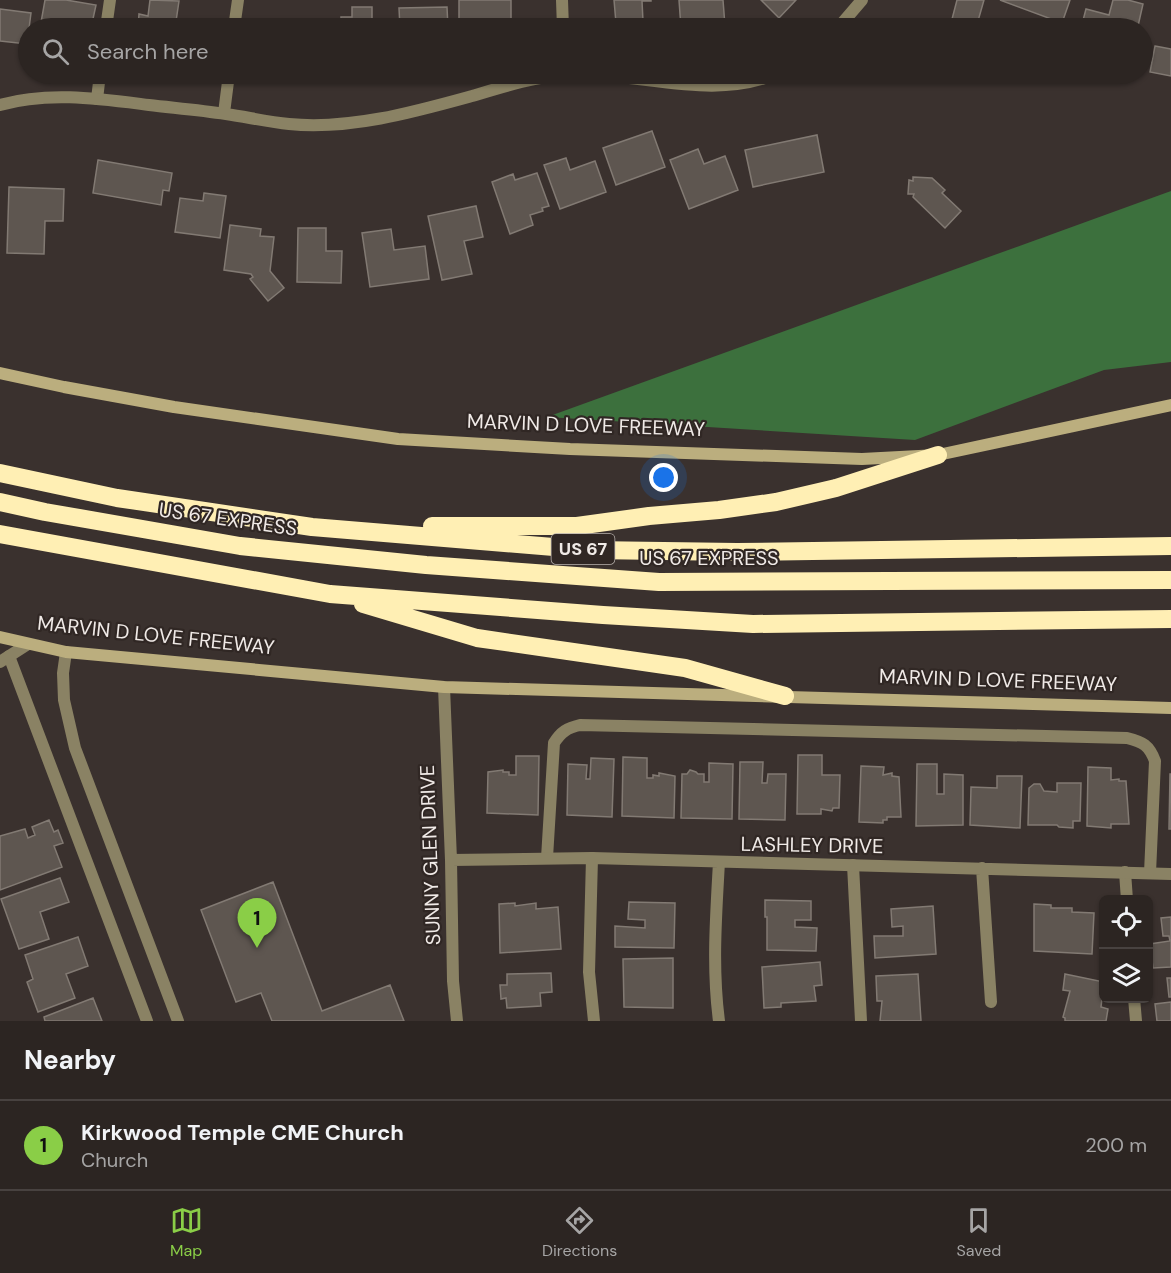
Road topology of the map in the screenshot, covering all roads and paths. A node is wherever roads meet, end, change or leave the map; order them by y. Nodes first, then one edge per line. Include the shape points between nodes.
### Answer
1 (110, 0) edge
2 (238, 0) edge
3 (562, 0) edge
4 (862, 0) edge
5 (107, 18) edge
6 (235, 18) edge
7 (563, 18) edge
8 (847, 18) edge
9 (99, 84) edge
10 (228, 84) edge
11 (517, 84) edge
12 (689, 84) edge
13 (741, 84) edge
14 (97, 99) junction
15 (0, 105) edge
16 (224, 113) junction
17 (0, 373) edge
18 (1171, 405) edge
19 (938, 455) junction
20 (0, 473) edge
21 (0, 502) edge
22 (312, 527) junction
23 (0, 534) edge
24 (1171, 546) edge
25 (1171, 580) edge
26 (330, 594) junction
27 (1171, 619) edge
28 (0, 637) edge
29 (28, 644) junction
30 (66, 652) junction
31 (4, 659) edge
32 (444, 687) junction
33 (785, 696) junction
34 (1171, 708) edge
35 (547, 858) junction
36 (592, 858) junction
37 (451, 860) junction
38 (719, 862) junction
39 (853, 865) junction
40 (982, 868) junction
41 (1125, 872) junction
42 (1150, 873) junction
43 (1171, 874) edge
44 (1127, 895) edge
45 (991, 1002) dead end
46 (1134, 1003) edge
47 (147, 1021) edge
48 (178, 1021) edge
49 (457, 1021) edge
50 (594, 1021) edge
51 (719, 1021) edge
52 (861, 1021) edge
53 (1136, 1021) edge

1 - 5 street
2 - 6 street
3 - 7 street
4 - 8 street
9 - 14 street
10 - 16 street
11 - 16 street via 362,121 289,124
12 - 13 street
14 - 15 street via 57,98
14 - 16 street
17 - 19 main road, MARVIN D LOVE FREEWAY via 174,407 398,439 862,459
18 - 19 main road, MARVIN D LOVE FREEWAY
19 - 22 highway via 836,488 719,510 577,526
20 - 22 highway, US 67 via 117,498
21 - 25 highway, US 67 EXPRESS via 240,546 426,565 659,582
22 - 24 highway, US 67 via 601,550
23 - 26 highway
26 - 27 highway via 753,624
26 - 33 highway via 477,638 686,668
28 - 29 main road, MARVIN D LOVE FREEWAY
29 - 30 main road, MARVIN D LOVE FREEWAY
29 - 31 street
30 - 32 main road, MARVIN D LOVE FREEWAY
30 - 48 street via 64,700 75,748
31 - 47 street
32 - 33 main road, MARVIN D LOVE FREEWAY
32 - 37 street, SUNNY GLEN DRIVE
33 - 34 main road, MARVIN D LOVE FREEWAY
35 - 36 street, LASHLEY DRIVE
35 - 37 street, LASHLEY DRIVE
35 - 42 street via 554,743 570,727 1127,738 1151,749 1155,761
36 - 38 street, LASHLEY DRIVE
36 - 50 street via 589,972
37 - 49 street, SUNNY GLEN DRIVE
38 - 39 street, LASHLEY DRIVE
38 - 51 street via 714,986
39 - 40 street, LASHLEY DRIVE
39 - 52 street
40 - 41 street, LASHLEY DRIVE
40 - 45 street
41 - 42 street, LASHLEY DRIVE
41 - 44 street
42 - 43 street, LASHLEY DRIVE
46 - 53 street

